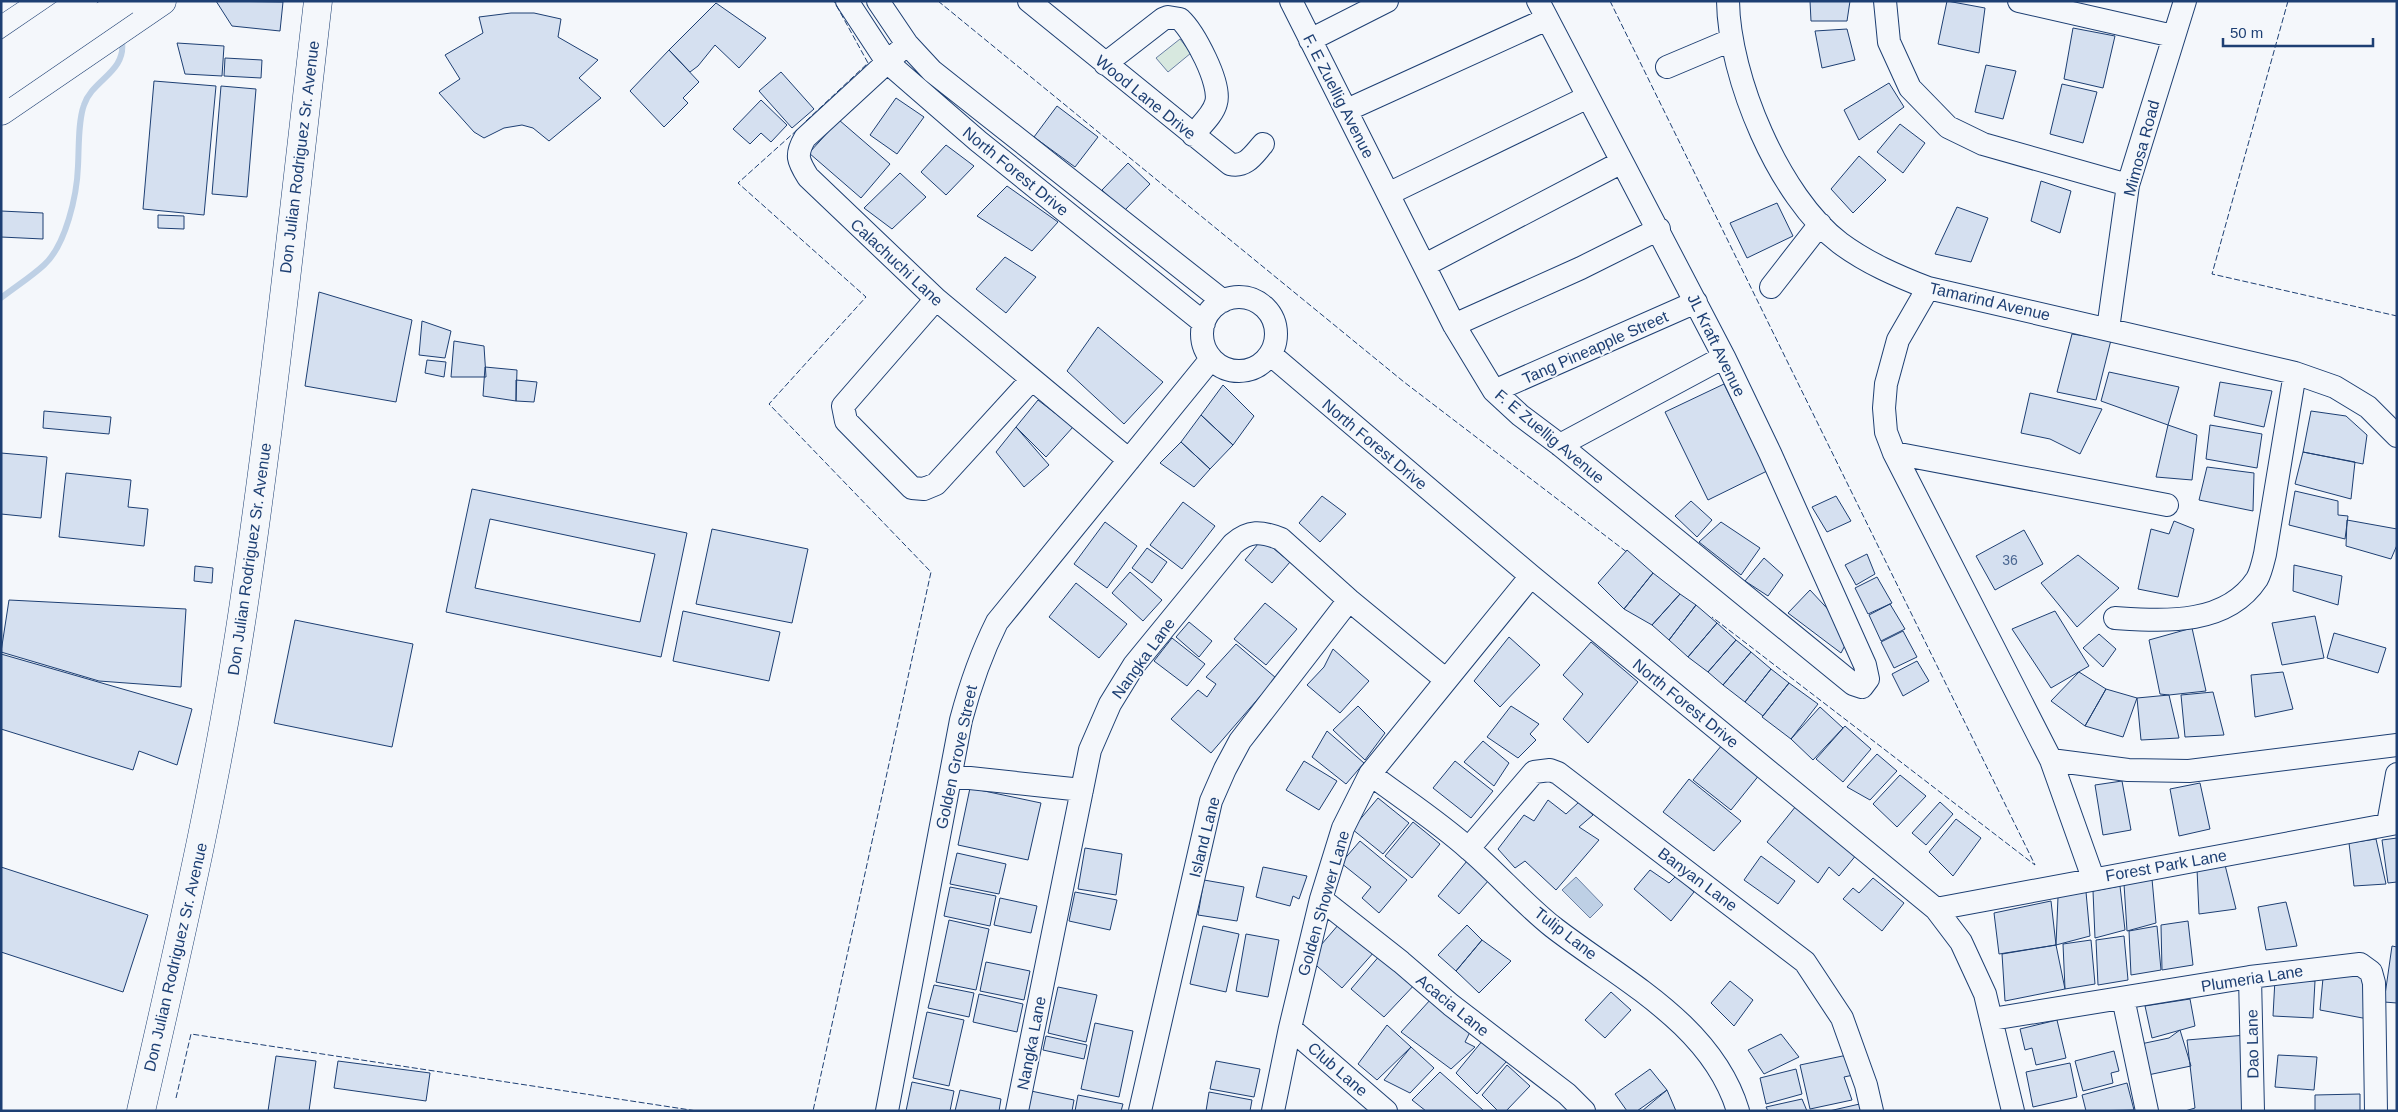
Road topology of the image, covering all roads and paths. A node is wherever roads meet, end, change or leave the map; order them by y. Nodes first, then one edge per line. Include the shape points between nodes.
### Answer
1 (46, 1) edge
2 (61, 1) edge
3 (83, 1) edge
4 (125, 1) edge
5 (162, 1) edge
6 (318, 1) edge
7 (847, 1) edge
8 (878, 1) edge
9 (1029, 1) edge
10 (1291, 1) edge
11 (1387, 1) edge
12 (1728, 1) edge
13 (1885, 1) edge
14 (2019, 1) edge
15 (2185, 1) edge
16 (1542, 10) edge
17 (1, 32) edge
18 (2173, 36) junction
19 (1310, 40) junction
20 (1730, 40) junction
21 (907, 44) junction
22 (94, 48) junction
23 (1, 57) edge
24 (887, 62) junction
25 (1105, 64) junction
26 (1667, 68) dead end
27 (1, 86) edge
28 (1588, 97) junction
29 (1347, 110) junction
30 (1, 111) edge
31 (1193, 135) junction
32 (1263, 144) dead end
33 (1622, 162) junction
34 (2128, 185) junction
35 (1388, 194) junction
36 (1820, 224) junction
37 (1659, 229) junction
38 (1424, 265) junction
39 (1771, 287) dead end
40 (1928, 288) junction
41 (936, 299) junction
42 (1223, 302) junction
43 (1696, 302) junction
44 (1204, 323) junction
45 (1454, 325) junction
46 (2108, 329) junction
47 (1270, 354) junction
48 (1724, 357) junction
49 (1211, 359) junction
50 (2296, 373) junction
51 (1032, 380) junction
52 (1494, 391) junction
53 (2397, 436) edge
54 (1560, 445) junction
55 (1894, 453) junction
56 (1129, 460) junction
57 (2167, 505) dead end
58 (1531, 576) junction
59 (1349, 600) junction
60 (2115, 618) dead end
61 (1445, 679) junction
62 (1852, 684) joint
63 (2397, 745) edge
64 (2051, 760) junction
65 (1370, 774) junction
66 (2397, 774) edge
67 (951, 776) junction
68 (1082, 790) junction
69 (2392, 824) edge
70 (1469, 848) junction
71 (2093, 878) junction
72 (1321, 899) junction
73 (1936, 909) junction
74 (2250, 977) junction
75 (2123, 998) junction
76 (1992, 1019) junction
77 (1290, 1028) junction
78 (141, 1111) edge
79 (887, 1111) edge
80 (1017, 1111) edge
81 (1140, 1111) edge
82 (1273, 1111) edge
83 (1386, 1111) edge
84 (1584, 1111) edge
85 (1738, 1111) edge
86 (1872, 1111) edge
87 (2013, 1111) edge
88 (2147, 1111) edge
89 (2253, 1111) edge
90 (2376, 1111) edge

1 - 17 main road
2 - 22 main road
3 - 23 main road, bridge
4 - 27 main road, bridge
5 - 22 main road
6 - 78 main road, Don Julian Rodriguez Sr. Avenue via 245,596 207,816
7 - 24 street, North Forest Drive
8 - 21 street, North Forest Drive
9 - 25 street, Wood Lane Drive
10 - 19 street, F. E Zuellig Avenue
11 - 19 street
12 - 20 street, Tamarind Avenue
13 - 34 street via 1889,42 1910,88 1948,127 1983,144
14 - 18 street
15 - 18 street, Mimosa Road
16 - 28 street, JL Kraft Avenue
16 - 29 street
18 - 34 street, Mimosa Road
19 - 29 street, F. E Zuellig Avenue
20 - 26 street
20 - 36 street, Tamarind Avenue via 1755,118 1776,161
21 - 24 street, Calachuchi Lane
21 - 42 street, North Forest Drive via 932,71
22 - 30 main road
24 - 41 street, Calachuchi Lane via 804,138 798,150 799,159 808,177
24 - 44 street, North Forest Drive via 978,141
25 - 31 street, Wood Lane Drive
25 - 31 street via 1163,19 1180,19 1211,72 1216,87 1214,109
28 - 33 street, JL Kraft Avenue
28 - 35 street
29 - 35 street, F. E Zuellig Avenue
31 - 32 street, Wood Lane Drive via 1224,161 1236,166 1246,162
33 - 37 street, JL Kraft Avenue
33 - 38 street
34 - 46 street, Mimosa Road
35 - 38 street, F. E Zuellig Avenue
36 - 39 street
36 - 40 street, Tamarind Avenue via 1866,260
37 - 43 street, JL Kraft Avenue
37 - 45 street
38 - 45 street, F. E Zuellig Avenue
40 - 46 street, Tamarind Avenue
40 - 55 street via 1898,340 1886,384 1886,432
41 - 51 street, Calachuchi Lane
41 - 51 street via 843,406 846,421 912,488 924,489 936,484
42 - 44 street via 1208,314
42 - 47 street via 1246,298 1266,310 1275,332
43 - 48 street, JL Kraft Avenue
43 - 52 street, Tang Pineapple Street
44 - 49 street via 1202,338
45 - 52 street, F. E Zuellig Avenue
46 - 50 street, Tamarind Avenue
47 - 49 street via 1257,366 1242,371 1225,368
47 - 58 street, North Forest Drive
48 - 54 street
48 - 62 street, JL Kraft Avenue via 1865,665 1866,684 1862,688
49 - 56 street, Golden Grove Street
50 - 53 street, Tamarind Avenue via 2335,388 2368,407
50 - 60 street via 2265,554 2258,578 2243,597 2214,614 2164,621
51 - 56 street, Calachuchi Lane
52 - 54 street, F. E Zuellig Avenue
54 - 62 street, F. E Zuellig Avenue
55 - 57 street
55 - 64 street
56 - 67 street, Golden Grove Street via 997,622 971,680
58 - 61 street, Golden Shower Lane
58 - 73 street, North Forest Drive
59 - 61 street, Nangka Lane
59 - 68 street, Nangka Lane via 1281,539 1254,532 1243,536 1233,544 1124,680 1090,750
59 - 81 street, Island Lane via 1240,741 1215,793
61 - 65 street, Golden Shower Lane
63 - 64 street via 2189,772 2128,770
64 - 71 street
65 - 70 street, Tulip Lane
65 - 72 street, Golden Shower Lane via 1343,828
66 - 69 street
67 - 68 street
67 - 79 street, Golden Grove Street
68 - 80 street, Nangka Lane
69 - 71 street, Forest Park Lane
70 - 85 street, Tulip Lane via 1553,927 1668,1012 1725,1076
70 - 86 street, Banyan Lane via 1534,772 1550,770 1558,773 1805,962 1842,1018
71 - 73 street, Forest Park Lane
72 - 77 street, Golden Shower Lane
72 - 84 street, Acacia Lane via 1567,1094
73 - 76 street, North Forest Drive via 1961,942 1986,994
74 - 75 street, Plumeria Lane
74 - 89 street, Dao Lane
74 - 90 street, Plumeria Lane via 2351,963 2366,966 2374,982
75 - 76 street, Plumeria Lane
75 - 88 street
76 - 87 street, North Forest Drive
77 - 82 street, Golden Shower Lane
77 - 83 street, Club Lane

